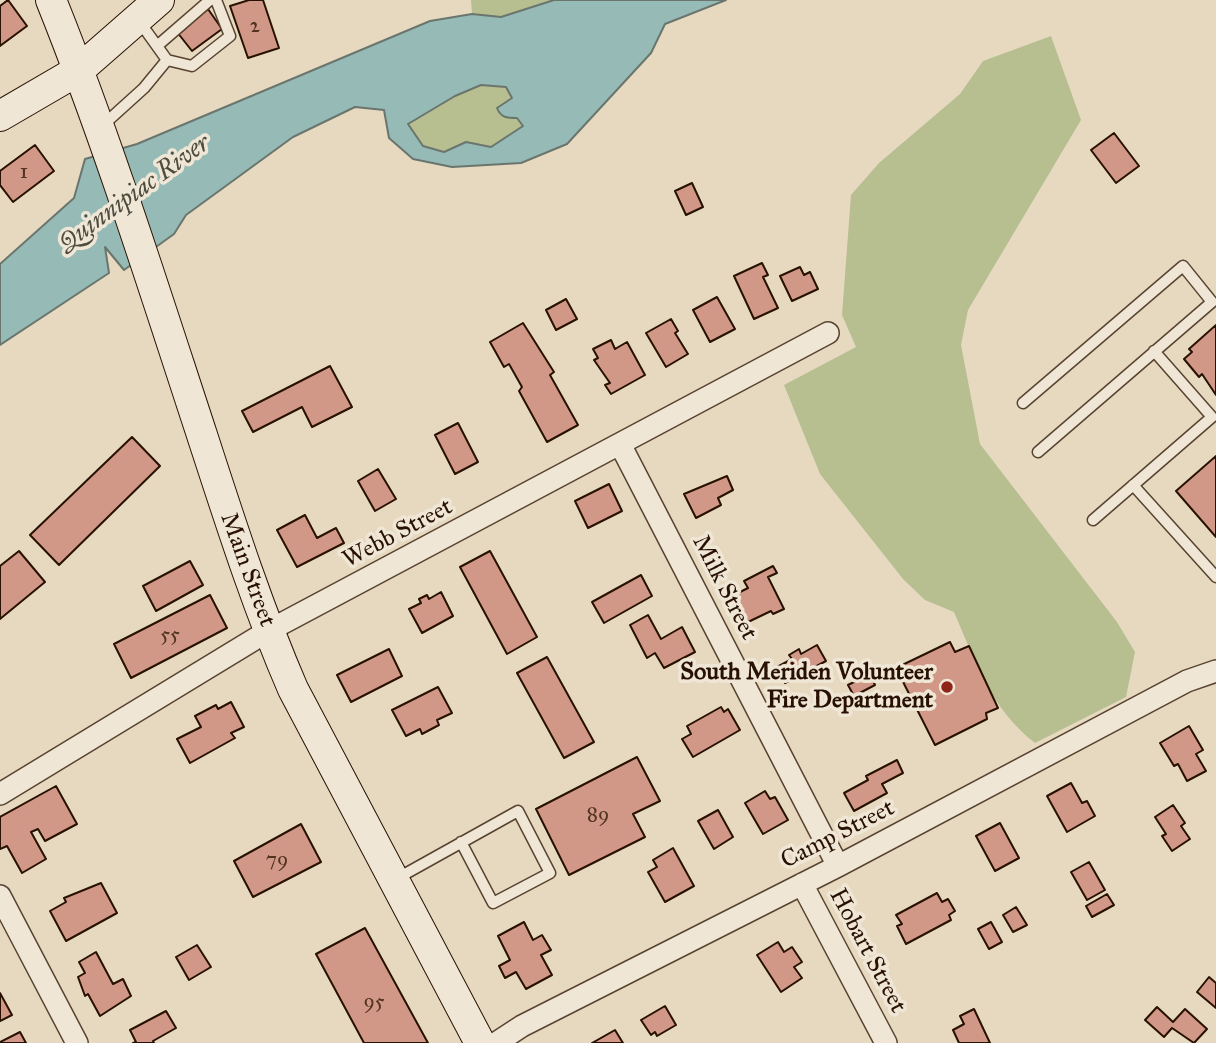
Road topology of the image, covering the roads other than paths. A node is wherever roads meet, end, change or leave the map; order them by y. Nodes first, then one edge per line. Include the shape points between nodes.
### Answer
1 (51, 0) edge
2 (210, 0) edge
3 (216, 0) edge
4 (148, 9) edge
5 (157, 46) junction
6 (167, 60) junction
7 (79, 70) junction
8 (0, 116) edge
9 (104, 139) junction
10 (828, 333) dead end
11 (1154, 351) junction
12 (1023, 403) dead end
13 (621, 446) junction
14 (1038, 452) dead end
15 (1133, 485) junction
16 (1093, 520) dead end
17 (1216, 577) edge
18 (268, 631) junction
19 (1210, 673) edge
20 (0, 794) edge
21 (461, 842) junction
22 (838, 866) junction
23 (394, 880) junction
24 (802, 884) junction
25 (0, 896) edge
26 (77, 1043) edge
27 (480, 1043) edge
28 (496, 1043) edge
29 (886, 1043) edge

1 - 7 main road, Main Street
2 - 5 lane
3 - 6 lane via 230,36 192,66
4 - 5 lane
4 - 7 main road
5 - 6 lane
6 - 9 lane
7 - 8 main road
7 - 9 main road, Main Street
9 - 18 main road, Main Street
10 - 13 street, Webb Street
11 - 12 lane via 1212,302 1182,266
11 - 14 lane
11 - 15 lane via 1212,417
13 - 18 street, Webb Street
13 - 22 street, Milk Street
15 - 16 lane
15 - 17 lane
18 - 20 street, Webb Street
18 - 23 main road, Main Street
19 - 22 street, Camp Street
21 - 21 lane via 519,811 550,873 493,903
21 - 23 lane
22 - 24 street, Camp Street
23 - 27 main road, Main Street
24 - 28 street, Camp Street
24 - 29 street, Hobart Street
25 - 26 street

